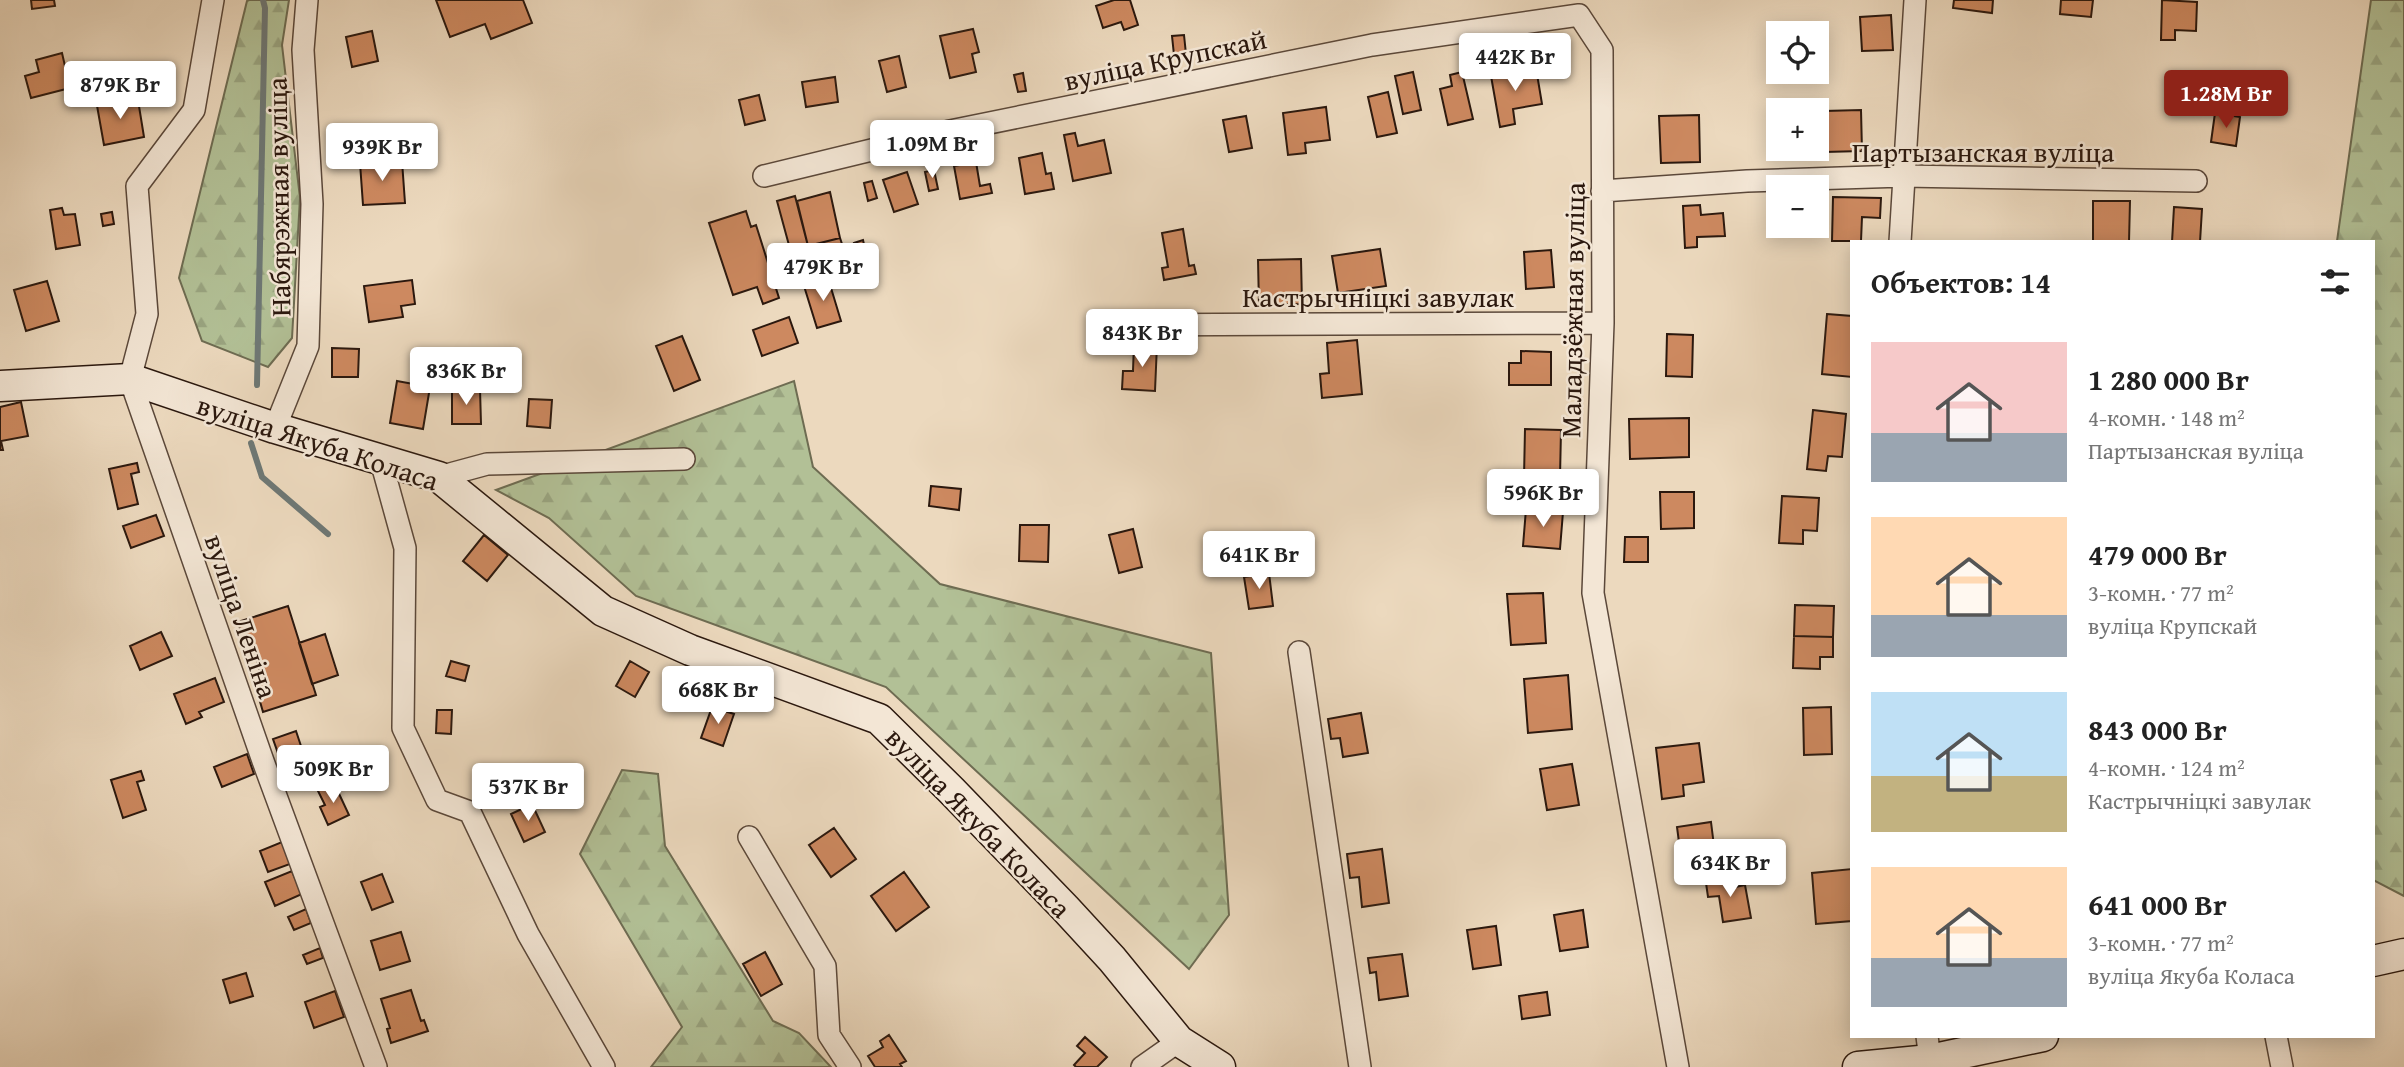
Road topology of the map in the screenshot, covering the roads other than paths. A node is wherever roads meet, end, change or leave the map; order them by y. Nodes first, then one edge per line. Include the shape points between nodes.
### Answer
1 (213, 0) edge
2 (307, 0) edge
3 (1915, 0) edge
4 (1579, 15) joint
5 (764, 176) dead end
6 (1903, 176) junction
7 (2196, 181) dead end
8 (1602, 191) junction
9 (1900, 240) edge
10 (1603, 323) junction
11 (1111, 325) dead end
12 (130, 379) junction
13 (0, 386) edge
14 (275, 428) junction
15 (684, 459) dead end
16 (381, 461) junction
17 (439, 477) junction
18 (1299, 652) dead end
19 (749, 837) dead end
20 (2404, 954) edge
21 (2375, 961) edge
22 (2024, 1038) edge
23 (2276, 1038) edge
24 (1179, 1041) junction
25 (1929, 1048) edge
26 (376, 1067) edge
27 (604, 1067) edge
28 (850, 1067) edge
29 (1142, 1067) edge
30 (1220, 1067) edge
31 (1360, 1067) edge
32 (1678, 1067) edge
33 (1858, 1067) edge
34 (2283, 1067) edge

1 - 12 street via 194,110 137,186 148,314
2 - 14 street, Набярэжная вуліца via 303,50 312,204 308,346
3 - 6 street
4 - 5 street, вуліца Крупскай via 1372,45 950,131
4 - 8 street, Маладзёжная вуліца via 1602,50
6 - 7 street, Партызанская вуліца
6 - 8 street, Партызанская вуліца
6 - 9 street
8 - 10 street, Маладзёжная вуліца
10 - 11 street, Кастрычніцкі завулак
10 - 32 street, Маладзёжная вуліца via 1593,593
12 - 13 street
12 - 14 street, вуліца Якуба Коласа
12 - 26 street, вуліца Леніна
14 - 16 street, вуліца Якуба Коласа
15 - 17 street via 487,464
16 - 17 street, вуліца Якуба Коласа
16 - 27 street via 405,548 403,728 437,800 470,812 528,934
17 - 24 street, вуліца Якуба Коласа via 603,611 690,650 879,719 1065,908
18 - 31 street
19 - 28 street via 825,966 829,1035
20 - 21 street
22 - 25 street
23 - 34 street
24 - 29 street
24 - 30 street, вуліца Якуба Коласа
25 - 33 street

